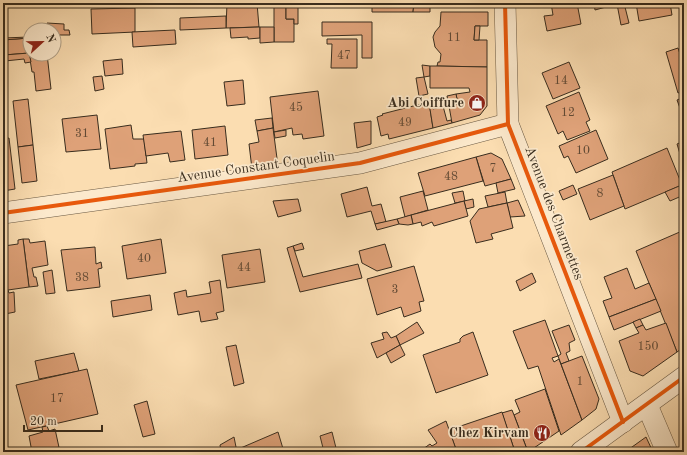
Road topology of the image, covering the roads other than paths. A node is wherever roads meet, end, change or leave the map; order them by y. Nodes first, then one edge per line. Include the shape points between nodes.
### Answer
1 (505, 3) edge
2 (508, 124) junction
3 (3, 213) edge
4 (684, 378) edge
5 (647, 406) junction
6 (623, 422) junction
7 (581, 452) edge
8 (667, 452) edge

1 - 2 street, Avenue des Charmettes
2 - 3 street, Avenue Constant Coquelin via 360,164
2 - 6 street, Avenue des Charmettes
4 - 5 street
5 - 6 street
5 - 8 street
6 - 7 street

